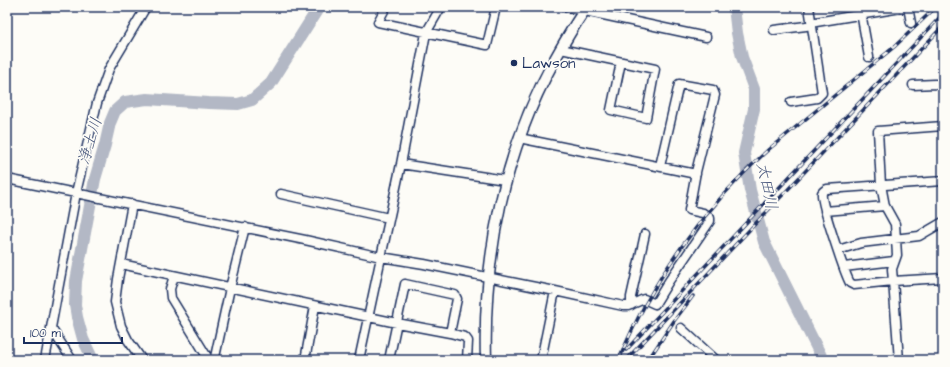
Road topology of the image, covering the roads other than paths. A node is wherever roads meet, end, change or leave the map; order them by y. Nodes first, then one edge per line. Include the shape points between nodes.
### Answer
1 (146, 7) edge
2 (386, 7) edge
3 (441, 7) edge
4 (496, 7) edge
5 (566, 7) edge
6 (808, 7) edge
7 (908, 7) edge
8 (585, 9) edge
9 (861, 11) edge
10 (911, 23) dead end
11 (811, 24) junction
12 (774, 30) dead end
13 (426, 33) junction
14 (706, 37) dead end
15 (561, 49) junction
16 (869, 57) dead end
17 (621, 62) junction
18 (913, 85) dead end
19 (943, 86) edge
20 (791, 102) dead end
21 (943, 126) edge
22 (519, 138) junction
23 (401, 164) junction
24 (660, 166) junction
25 (696, 174) junction
26 (7, 179) edge
27 (505, 180) junction
28 (943, 181) edge
29 (881, 185) junction
30 (76, 193) junction
31 (281, 194) dead end
32 (132, 204) junction
33 (885, 206) junction
34 (825, 211) junction
35 (389, 218) junction
36 (943, 222) edge
37 (245, 227) junction
38 (645, 234) dead end
39 (896, 239) junction
40 (838, 250) junction
41 (381, 257) junction
42 (894, 261) junction
43 (121, 264) junction
44 (844, 266) junction
45 (174, 276) junction
46 (488, 277) junction
47 (943, 278) edge
48 (893, 281) junction
49 (230, 288) junction
50 (555, 290) junction
51 (631, 305) junction
52 (315, 306) junction
53 (368, 316) junction
54 (397, 323) junction
55 (51, 328) junction
56 (681, 328) dead end
57 (450, 333) junction
58 (45, 360) edge
59 (72, 360) edge
60 (142, 360) edge
61 (209, 360) edge
62 (213, 360) edge
63 (304, 360) edge
64 (359, 360) edge
65 (389, 360) edge
66 (468, 360) edge
67 (486, 360) edge
68 (541, 360) edge
69 (716, 360) edge
70 (899, 360) edge

1 - 30 street via 109,69 102,87
2 - 13 street via 378,22
3 - 13 street
4 - 13 street via 488,45
5 - 8 street
6 - 11 street
7 - 9 street
7 - 10 street
8 - 14 street
8 - 15 main road
9 - 11 street
9 - 16 street
11 - 12 street
11 - 20 street via 822,94 817,98
13 - 23 street
15 - 17 street
15 - 22 main road via 536,95
17 - 17 street via 655,69 646,118 611,110
18 - 19 street
21 - 29 street via 878,131
22 - 24 street
22 - 27 main road
23 - 27 street
23 - 35 street
24 - 25 street
24 - 25 street via 679,84 712,90 715,95
25 - 51 street via 689,210 703,213 710,221 655,304 644,299
26 - 30 street
27 - 46 main road
28 - 29 street
29 - 33 street
29 - 34 street via 827,189 822,193
30 - 32 street
30 - 55 street
31 - 35 street
32 - 37 street
32 - 43 street
33 - 34 street
33 - 39 street via 895,224
34 - 40 street
35 - 41 street
36 - 39 street via 919,236
37 - 41 street
37 - 49 street
38 - 51 street
39 - 40 street via 861,243
39 - 42 street
40 - 44 street
41 - 46 street
41 - 53 street
42 - 44 street
42 - 48 street
43 - 45 street
43 - 60 street via 115,302 117,312 128,340
44 - 48 street via 847,278 854,285
45 - 49 street
45 - 61 street via 170,289 171,298
46 - 50 street
46 - 67 main road
47 - 48 street
48 - 70 street
49 - 52 street
49 - 62 street
50 - 51 street via 623,306
50 - 68 street
52 - 53 street
52 - 63 street
53 - 54 street
53 - 64 street
54 - 57 street
54 - 57 street via 405,284 455,295 457,300
54 - 65 street
55 - 58 street
55 - 59 street
56 - 69 street
57 - 66 street via 465,337 468,341

